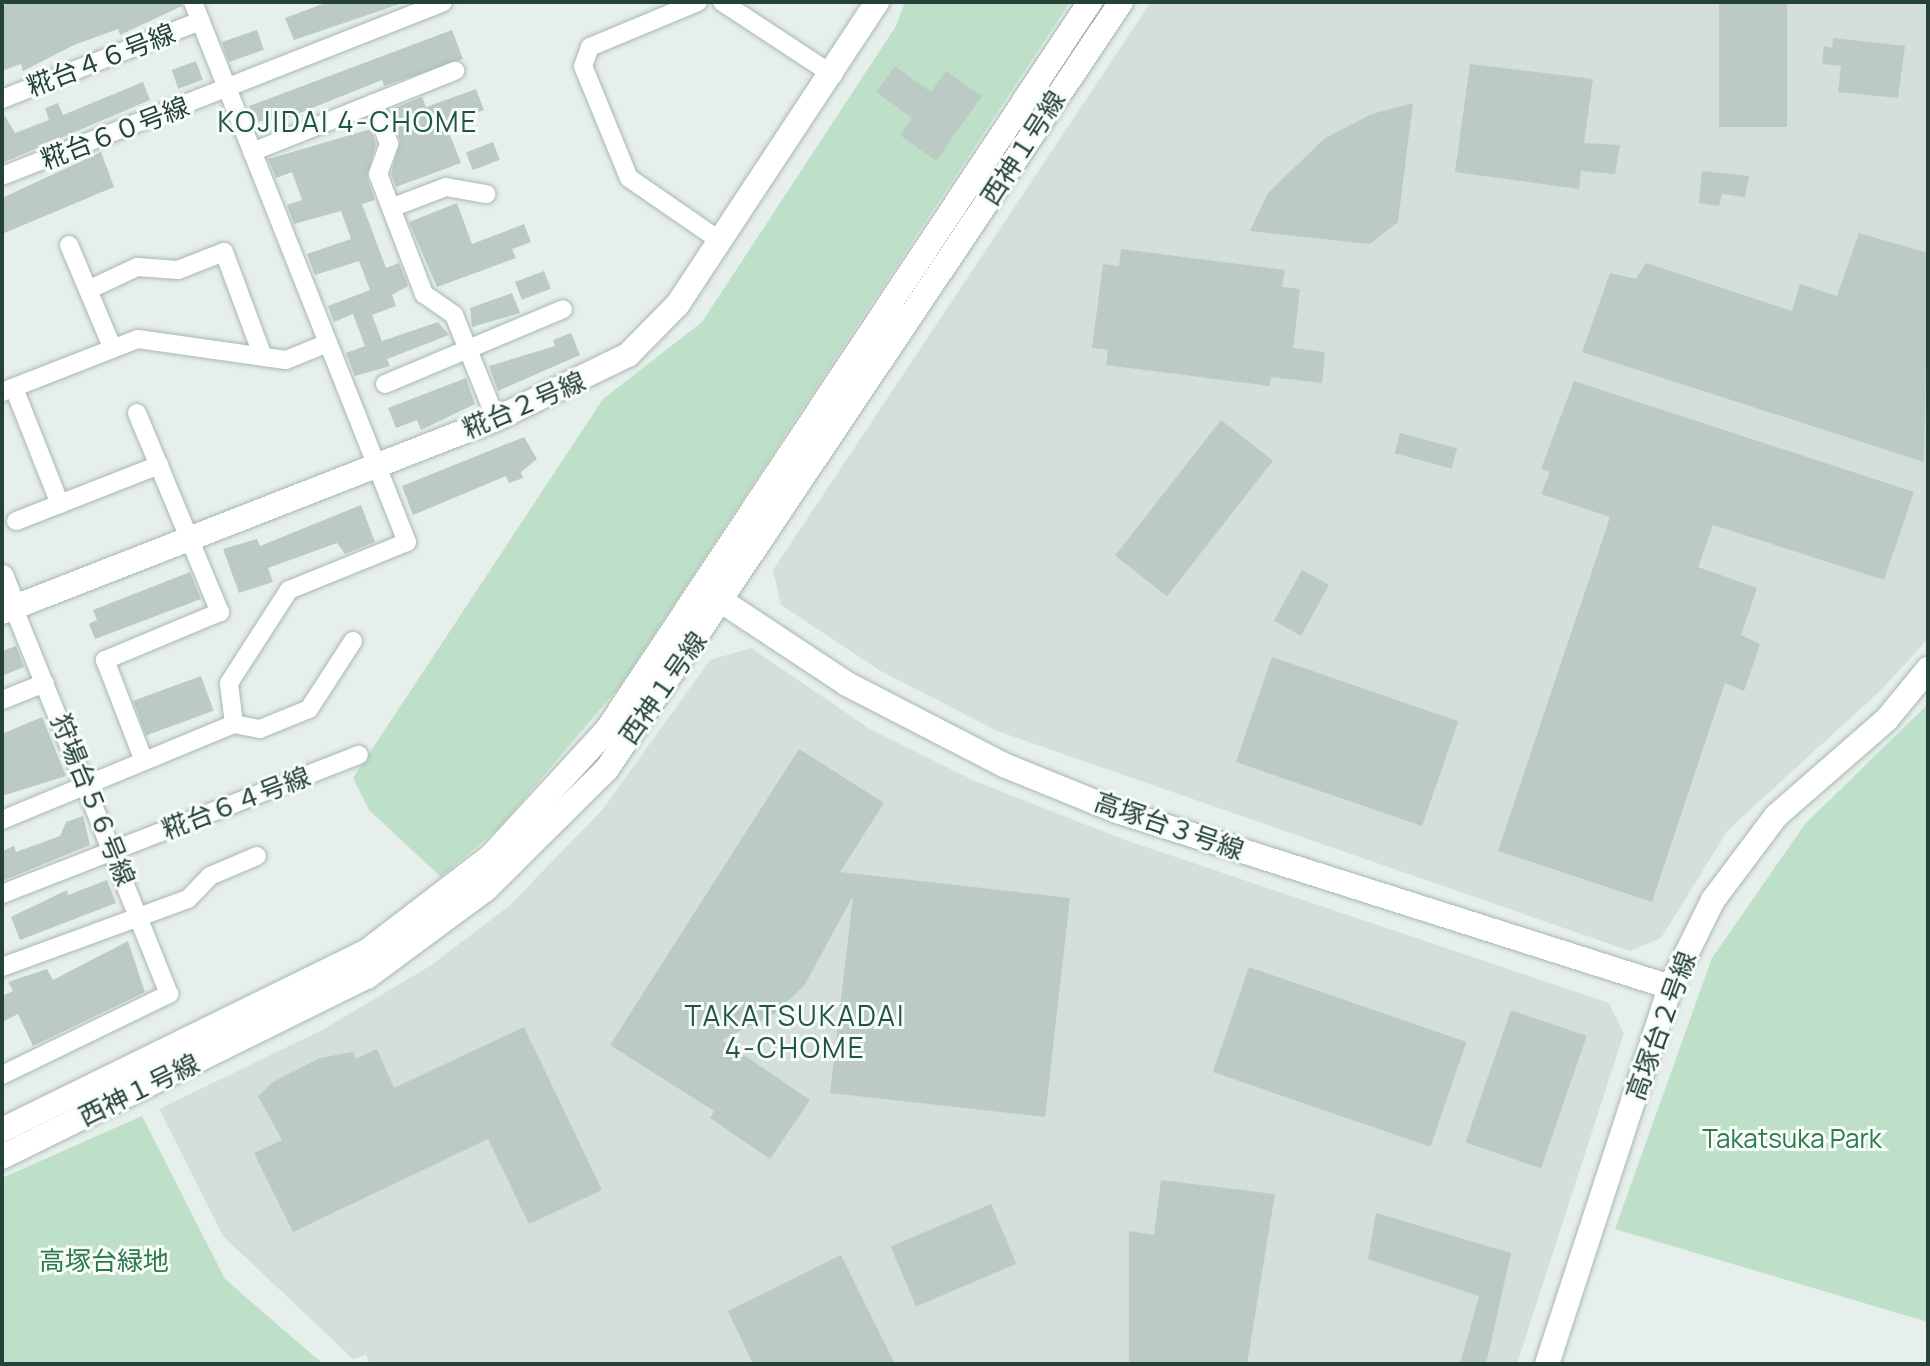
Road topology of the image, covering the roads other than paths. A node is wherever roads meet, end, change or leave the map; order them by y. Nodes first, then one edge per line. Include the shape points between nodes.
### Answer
1 (193, 2) edge
2 (443, 2) edge
3 (698, 2) edge
4 (722, 2) edge
5 (877, 2) edge
6 (1090, 2) edge
7 (1121, 2) edge
8 (200, 21) junction
9 (455, 71) dead end
10 (833, 75) junction
11 (228, 90) junction
12 (2, 99) edge
13 (374, 103) junction
14 (252, 152) junction
15 (2, 176) edge
16 (486, 194) dead end
17 (391, 208) junction
18 (719, 240) junction
19 (69, 245) dead end
20 (88, 290) junction
21 (563, 309) dead end
22 (328, 343) junction
23 (112, 347) junction
24 (469, 351) junction
25 (263, 357) junction
26 (385, 384) dead end
27 (8, 390) edge
28 (137, 413) dead end
29 (496, 419) junction
30 (159, 465) junction
31 (376, 465) junction
32 (60, 504) junction
33 (16, 521) dead end
34 (188, 539) junction
35 (2, 577) edge
36 (712, 596) junction
37 (8, 610) edge
38 (353, 641) dead end
39 (1928, 669) edge
40 (45, 683) junction
41 (2, 700) edge
42 (234, 724) junction
43 (359, 755) dead end
44 (144, 761) junction
45 (86, 786) junction
46 (2, 820) edge
47 (113, 851) junction
48 (257, 856) dead end
49 (2, 894) edge
50 (139, 913) junction
51 (2, 967) edge
52 (1670, 987) junction
53 (2, 1075) edge
54 (2, 1130) edge
55 (2, 1157) edge
56 (1547, 1364) edge

1 - 8 street
2 - 11 street, 糀台６０号線
3 - 18 street via 590,47 583,66 629,178
4 - 10 street
5 - 10 street, 糀台２号線
6 - 36 street, 西神１号線
7 - 36 street, 西神１号線
8 - 11 street
8 - 12 street, 糀台４６号線
9 - 13 street
10 - 18 street, 糀台２号線
11 - 14 street
11 - 15 street, 糀台６０号線
13 - 14 street
13 - 17 street via 389,144 378,174
14 - 22 street
16 - 17 street via 446,187
17 - 24 street via 424,294 454,315
18 - 29 street, 糀台２号線 via 678,304 628,355
19 - 20 street
20 - 23 street
20 - 25 street via 137,267 178,270 224,252
21 - 24 street
22 - 25 street via 286,360
22 - 31 street
23 - 25 street via 138,339
23 - 27 street
24 - 26 street
24 - 29 street
27 - 32 street
28 - 30 street
29 - 31 street, 糀台２号線
30 - 32 street
30 - 34 street
31 - 34 street, 糀台２号線
31 - 42 street via 407,542 289,590 229,683
32 - 33 street
34 - 37 street, 糀台２号線
34 - 44 street via 220,612 105,660
35 - 37 street
36 - 52 street, 高塚台３号線 via 847,684 1006,766 1117,811
36 - 54 street, 西神１号線 via 607,730 491,856 366,952
36 - 55 street, 西神１号線 via 607,769 474,898 367,977
37 - 40 street, 狩場台５６号線
38 - 42 street via 309,709 260,729
39 - 52 street, 高塚台２号線 via 1887,719 1776,816 1713,900
40 - 41 street
40 - 45 street, 狩場台５６号線
42 - 44 street
43 - 47 street, 糀台６４号線
44 - 45 street
45 - 46 street
45 - 47 street, 狩場台５６号線
47 - 49 street, 糀台６４号線
47 - 50 street, 狩場台５６号線
48 - 50 street via 210,876 188,899
50 - 51 street
50 - 53 street, 狩場台５６号線 via 169,994
52 - 56 street, 高塚台２号線

